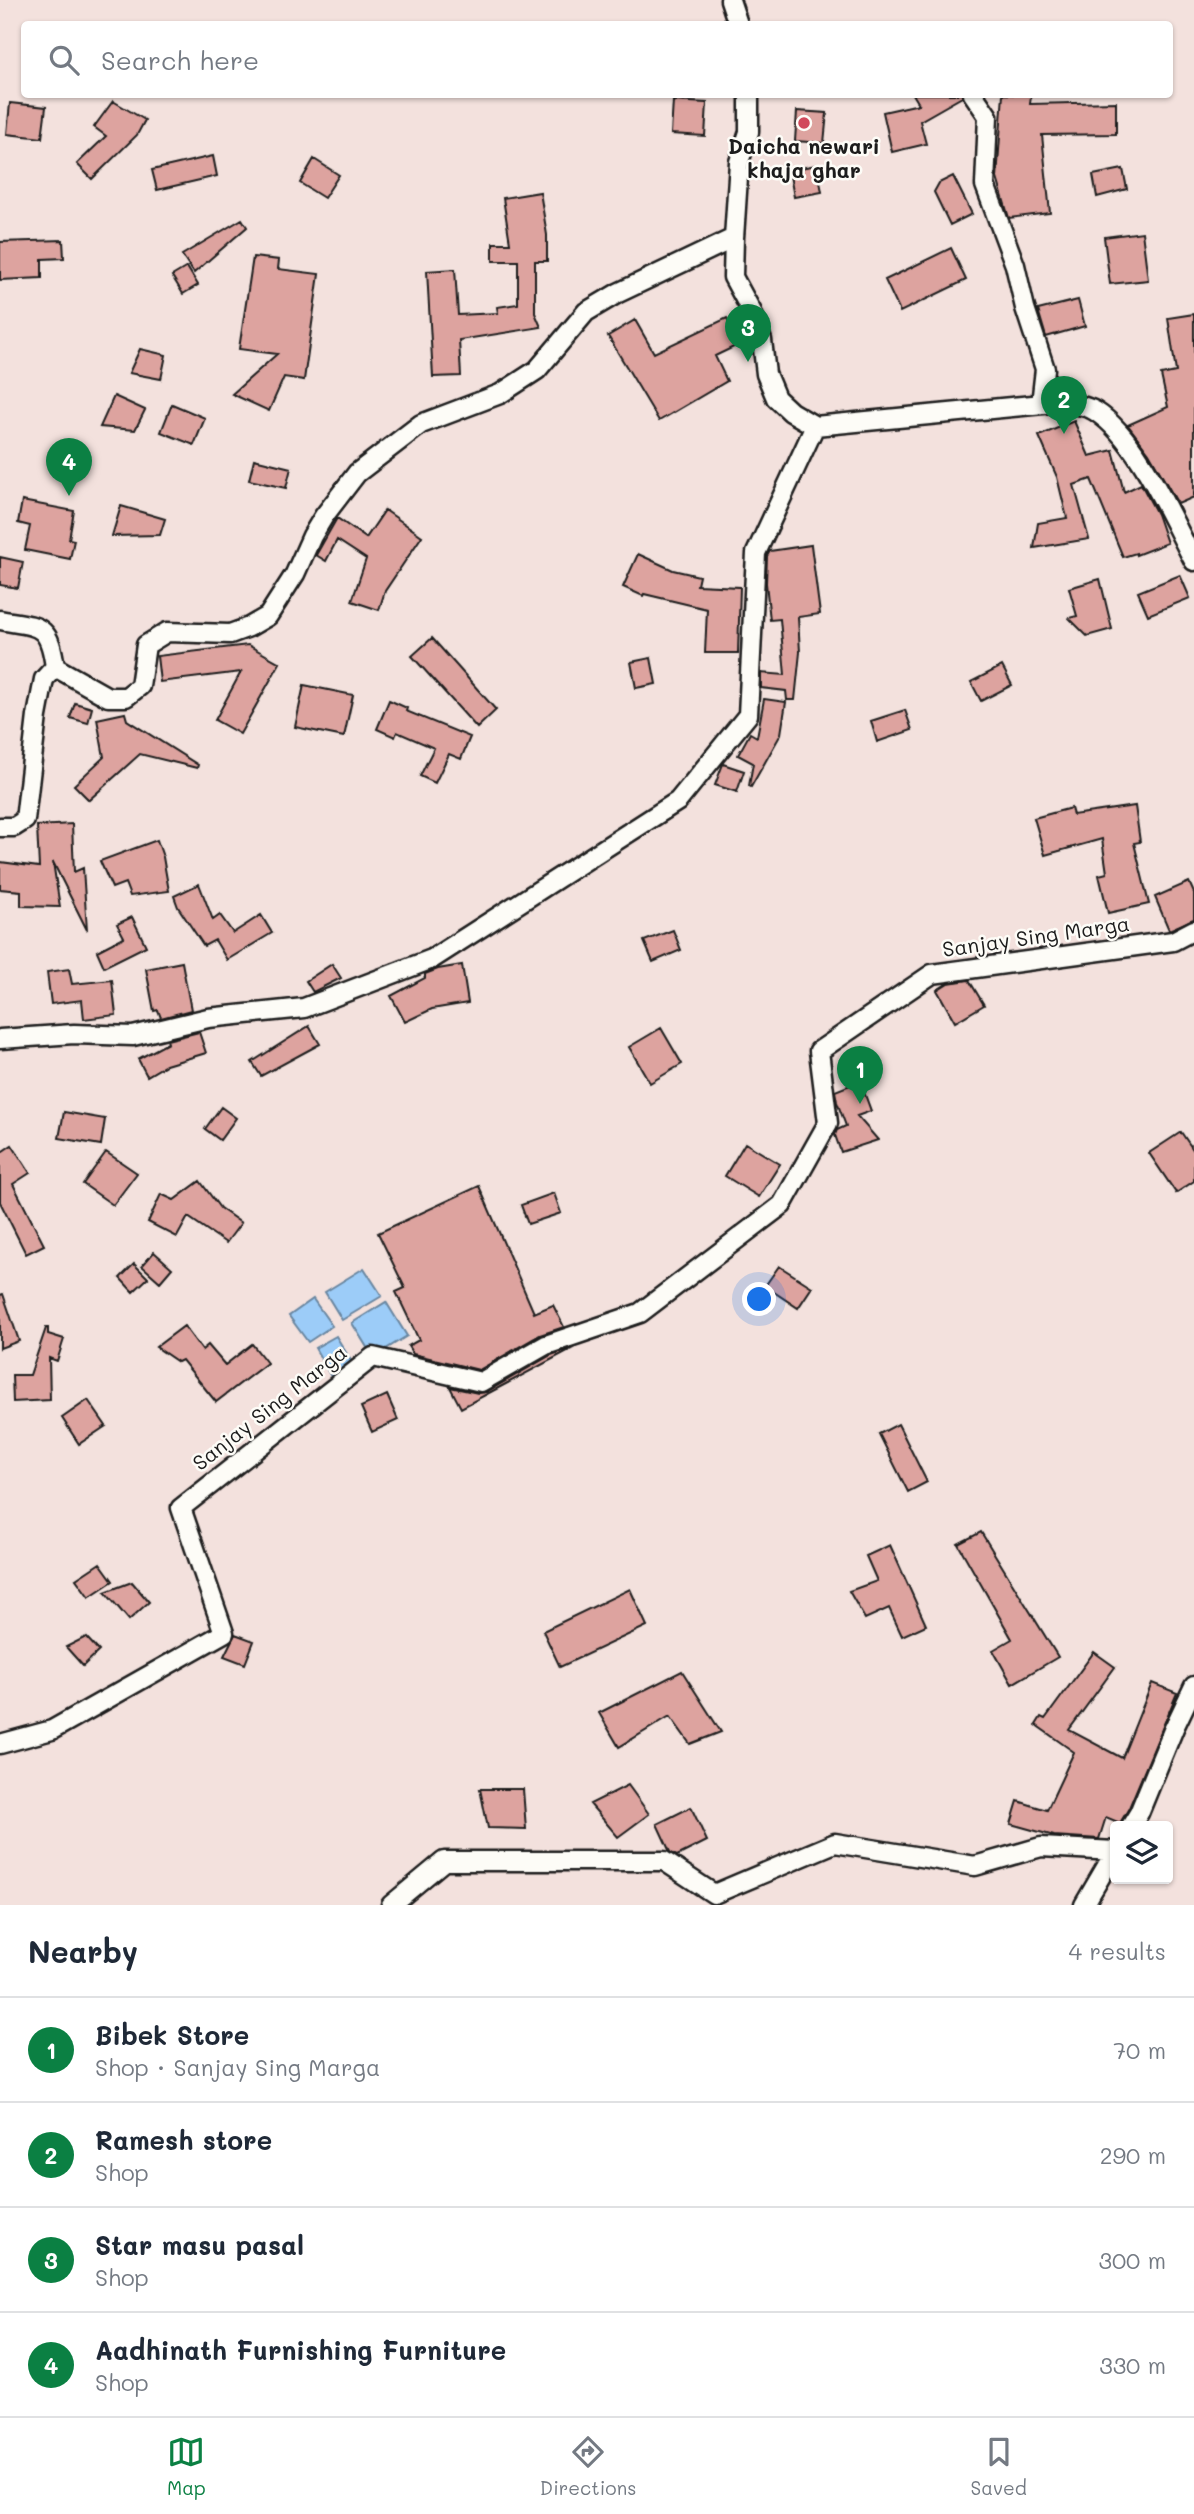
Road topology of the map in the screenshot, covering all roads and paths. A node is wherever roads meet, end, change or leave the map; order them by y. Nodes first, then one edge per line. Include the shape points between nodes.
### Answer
1 (730, 0) edge
2 (737, 21) edge
3 (749, 98) edge
4 (977, 98) edge
5 (734, 238) junction
6 (1041, 404) junction
7 (814, 426) junction
8 (1194, 561) edge
9 (0, 621) edge
10 (55, 667) junction
11 (0, 827) edge
12 (1194, 930) edge
13 (0, 1039) edge
14 (1194, 1686) edge
15 (0, 1744) edge
16 (1133, 1821) edge
17 (1110, 1852) edge
18 (1110, 1861) edge
19 (391, 1905) edge
20 (1084, 1905) edge

1 - 2 street
3 - 5 street via 749,132 738,162
4 - 6 street via 988,116 985,185 1015,265 1045,369
5 - 7 street via 733,277 762,340 766,374 776,398
5 - 10 street via 586,312 537,370 500,394 421,424 357,473 324,516 268,615 230,634 167,632 146,645 139,686 126,697 108,697
6 - 7 street
6 - 8 street via 1064,402 1094,410 1121,433
7 - 13 street via 756,553 748,715 678,801 432,959 304,1008 208,1017 134,1036
9 - 10 street via 44,632 52,643
10 - 11 street via 44,679 25,820 14,827
12 - 15 street, Sanjay Sing Marga via 1173,941 932,974 920,982 819,1051 828,1123 782,1205 639,1313 546,1345 481,1382 373,1357 181,1508 224,1633 52,1730
14 - 16 street
17 - 19 street via 1041,1847 975,1866 835,1843 714,1894 664,1861 444,1861
18 - 20 street

